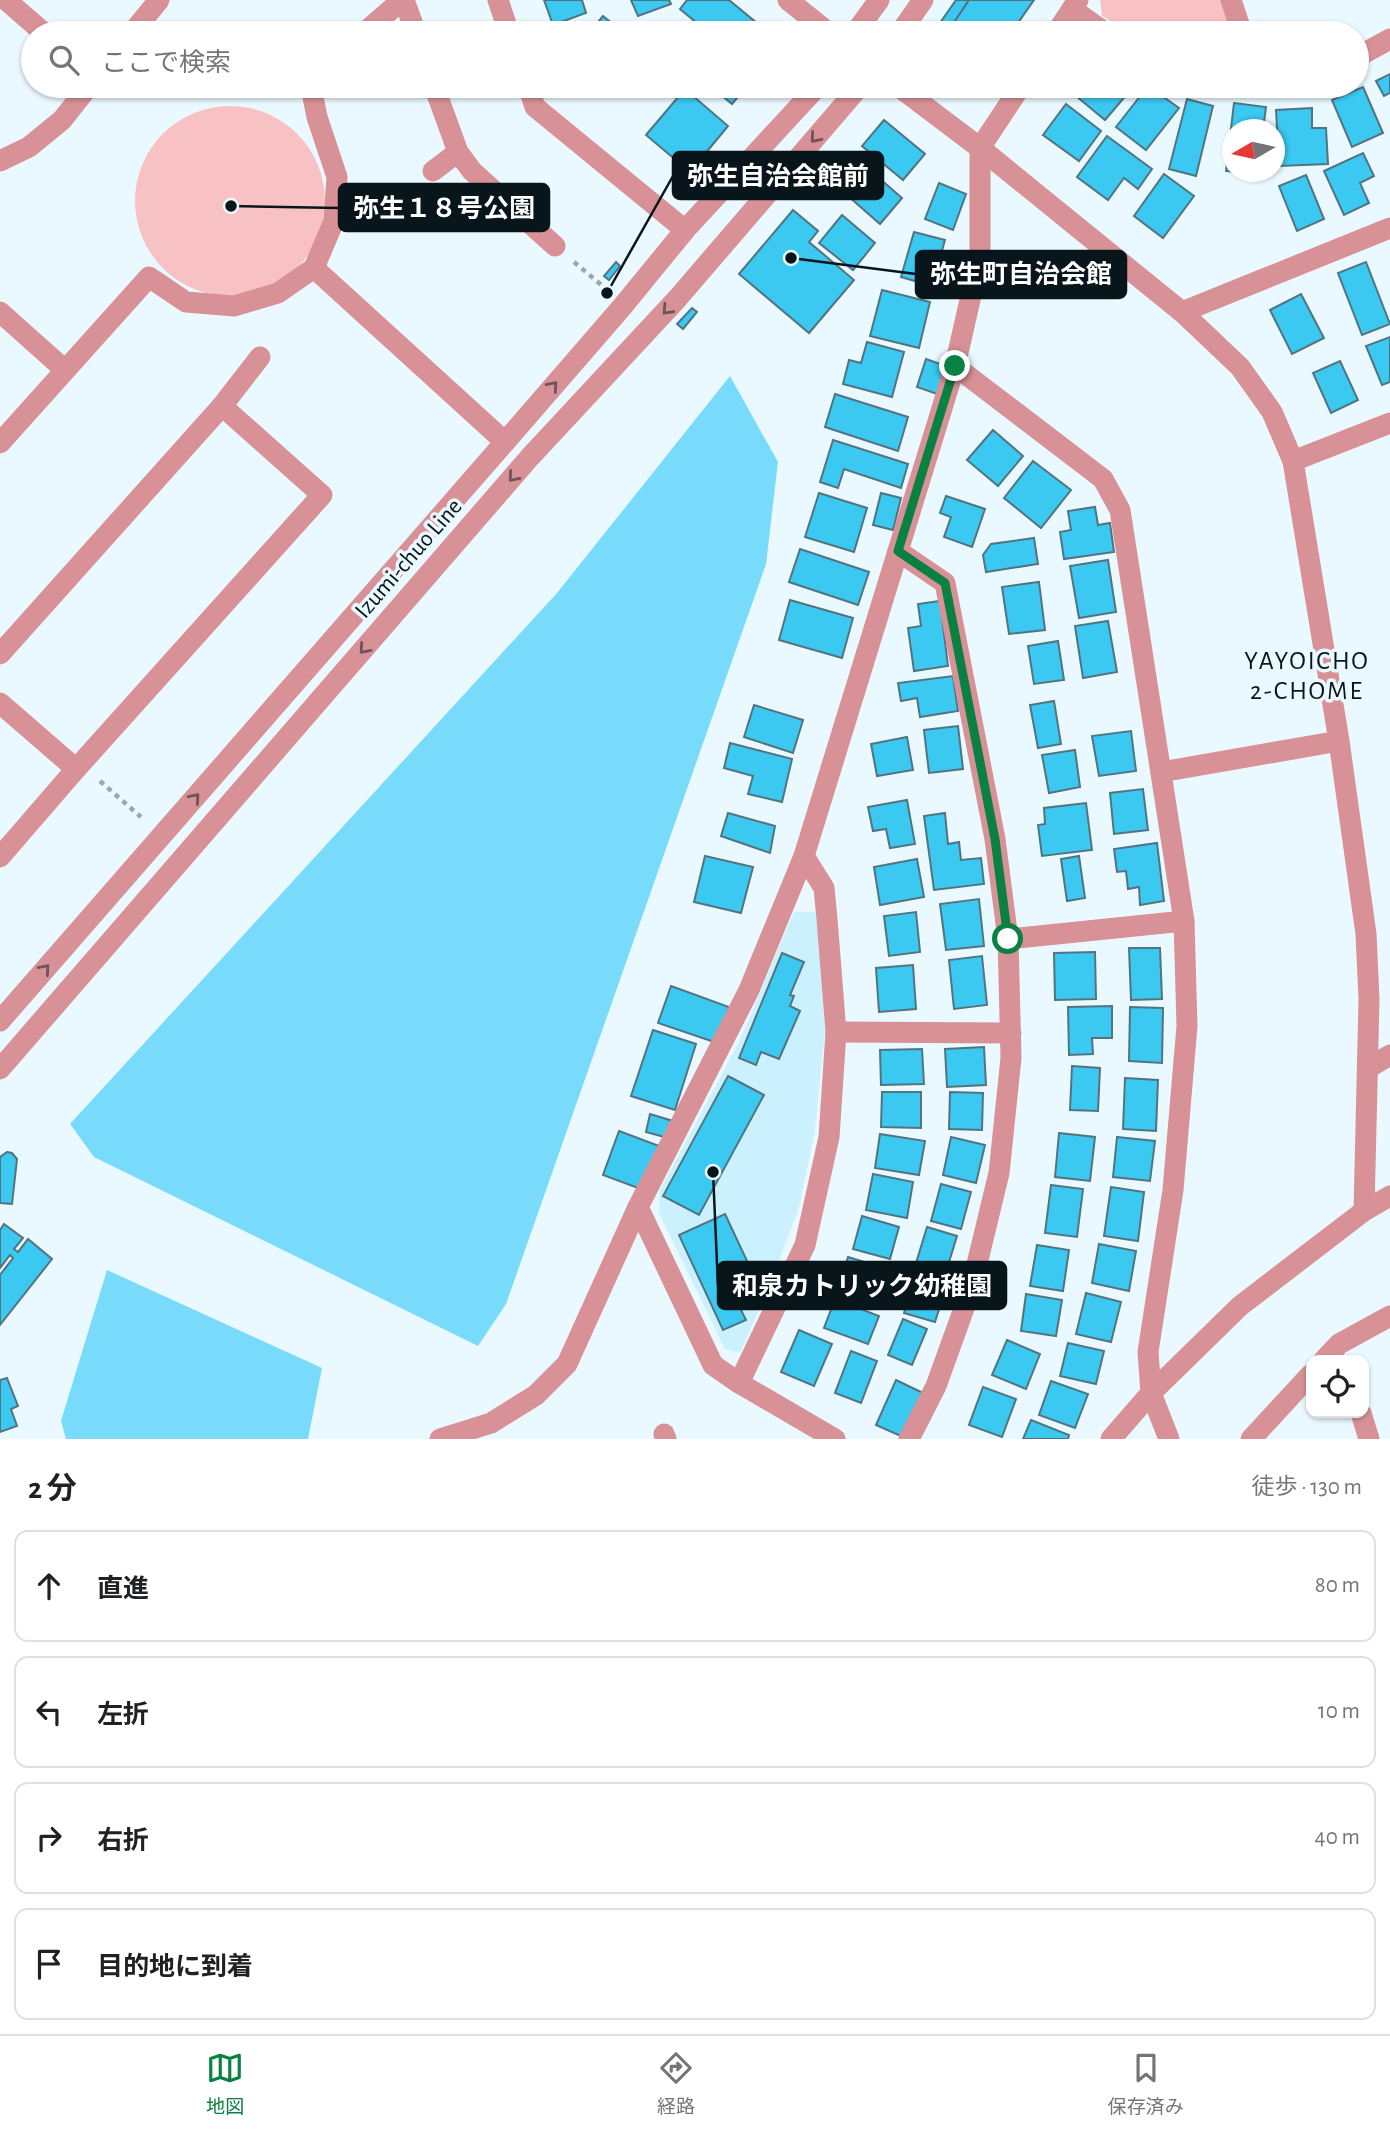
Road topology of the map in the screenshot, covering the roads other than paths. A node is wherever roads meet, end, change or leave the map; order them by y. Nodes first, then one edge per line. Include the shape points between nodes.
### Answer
1 (6, 0) edge
2 (159, 0) edge
3 (403, 0) edge
4 (498, 0) edge
5 (788, 0) edge
6 (879, 0) edge
7 (923, 0) edge
8 (1231, 0) edge
9 (1075, 5) edge
10 (30, 21) edge
11 (142, 21) edge
12 (379, 21) edge
13 (411, 21) edge
14 (505, 21) edge
15 (814, 21) edge
16 (864, 21) edge
17 (908, 21) edge
18 (1064, 21) edge
19 (1093, 21) edge
20 (1238, 21) edge
21 (1390, 39) edge
22 (1369, 50) edge
23 (79, 98) edge
24 (313, 98) edge
25 (438, 98) edge
26 (532, 98) edge
27 (807, 98) edge
28 (850, 98) edge
29 (914, 98) edge
30 (1013, 98) edge
31 (980, 148) junction
32 (458, 152) junction
33 (0, 161) edge
34 (433, 171) road end
35 (1390, 228) edge
36 (685, 230) junction
37 (555, 246) dead end
38 (314, 268) junction
39 (0, 312) edge
40 (1182, 312) junction
41 (260, 357) dead end
42 (955, 366) junction
43 (65, 370) junction
44 (222, 406) junction
45 (1390, 423) edge
46 (505, 442) junction
47 (0, 443) edge
48 (1293, 461) junction
49 (898, 551) junction
50 (0, 654) edge
51 (0, 704) edge
52 (1339, 741) junction
53 (78, 767) junction
54 (1161, 772) junction
55 (804, 856) junction
56 (0, 857) edge
57 (1184, 921) junction
58 (1008, 939) junction
59 (0, 1021) edge
60 (835, 1032) junction
61 (1011, 1033) junction
62 (1390, 1055) edge
63 (1368, 1068) junction
64 (0, 1069) edge
65 (1390, 1196) edge
66 (638, 1208) junction
67 (1364, 1211) junction
68 (1390, 1316) edge
69 (1341, 1352) edge
70 (1306, 1379) edge
71 (738, 1383) junction
72 (1151, 1393) junction
73 (1363, 1418) edge
74 (440, 1439) edge
75 (835, 1439) edge
76 (909, 1439) edge
77 (1111, 1439) edge
78 (1169, 1439) edge
79 (1251, 1439) edge
80 (1369, 1439) edge

1 - 10 street
2 - 11 street
3 - 12 street
3 - 13 street
4 - 14 street
5 - 15 street
6 - 16 street
7 - 17 street
8 - 20 street
9 - 18 street
9 - 19 street
21 - 22 street
23 - 33 street via 62,120 29,147
24 - 38 street via 337,177 334,221
25 - 32 street
26 - 36 street via 535,107
27 - 36 street, Izumi-chuo Line
28 -> 64 street, Izumi-chuo Line via 677,299 521,468
29 - 31 street
30 - 31 street
31 - 40 street
31 - 42 street via 980,256
32 - 34 street
32 - 37 street via 472,171
35 - 40 street
46 -> 36 street, Izumi-chuo Line
38 - 43 street via 278,293 234,306 186,302 149,277
38 - 46 street
39 - 43 street
40 - 48 street via 1240,367 1272,412
41 - 44 street
42 - 49 street
42 - 54 street via 1103,479 1120,510
43 - 47 street
44 - 50 street
44 - 53 street via 322,495
45 - 48 street
59 -> 46 street, Izumi-chuo Line
48 - 52 street
49 - 55 street
49 - 58 street via 945,583 995,839
51 - 53 street
52 - 54 street
52 - 63 street via 1366,934
53 - 56 street
54 - 57 street
55 - 60 street via 824,888
55 - 66 street via 749,990
57 - 58 street
57 - 72 street via 1187,1027 1173,1190 1148,1352
58 - 61 street
60 - 61 street
60 - 71 street via 828,1136 806,1244
61 - 76 street via 999,1173 971,1289 936,1386
62 - 63 street
63 - 67 street
65 - 67 street
66 - 71 street via 713,1365
66 - 74 street via 567,1364 536,1395 491,1423
67 - 72 street via 1240,1306
68 - 69 street
70 - 79 street
71 - 75 street
72 - 77 street
72 - 78 street
73 - 80 street

